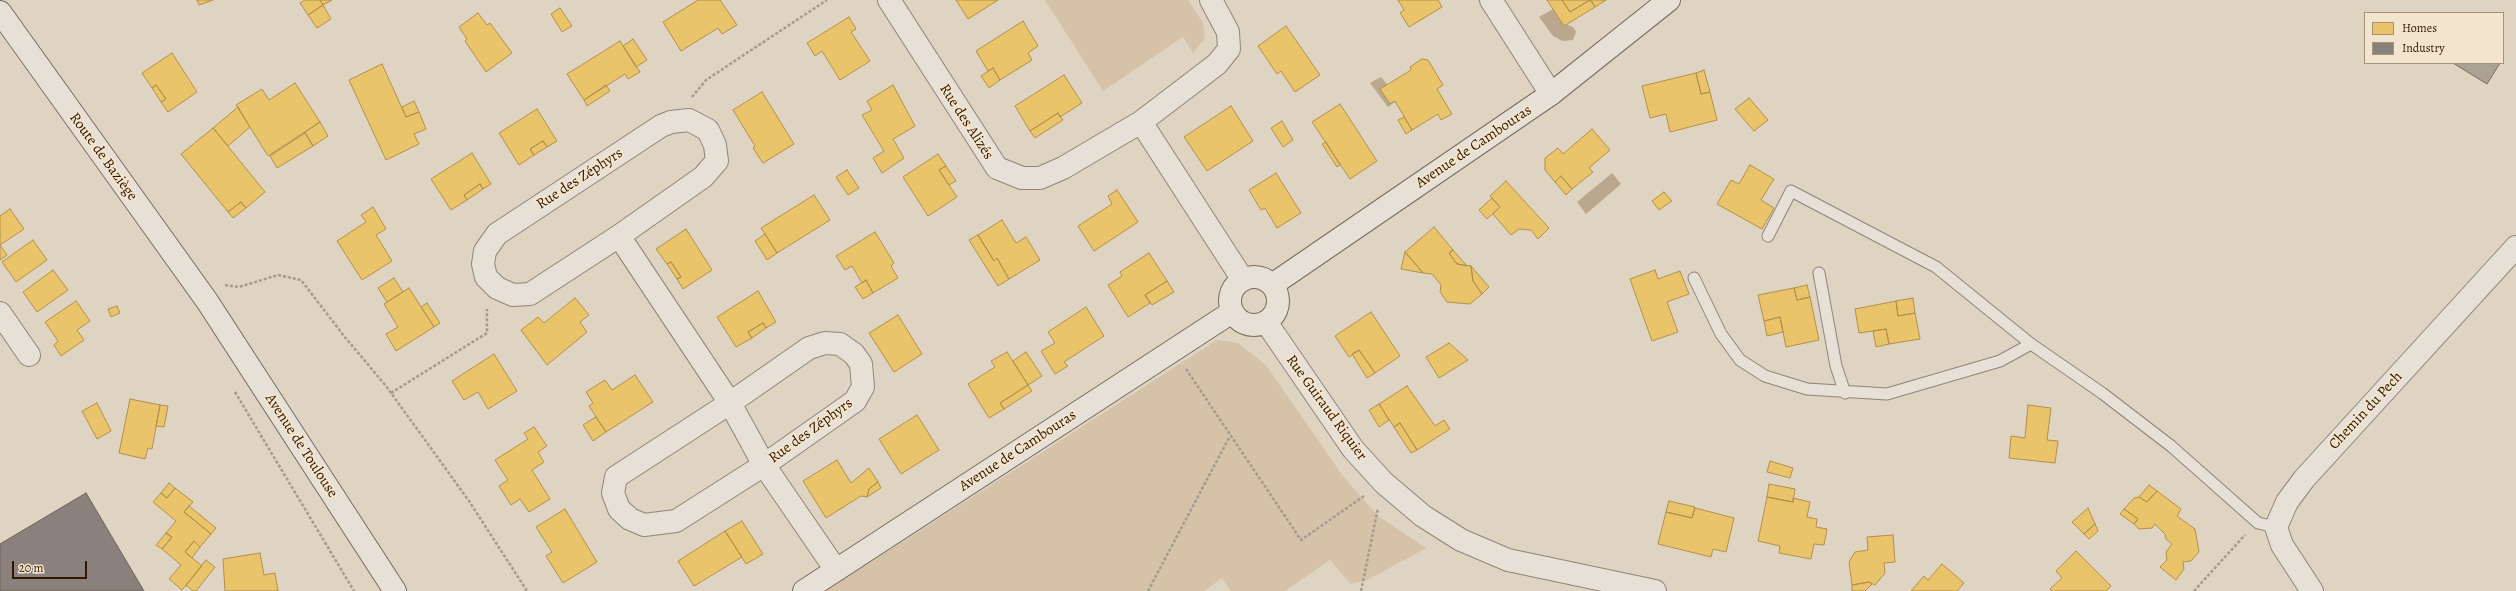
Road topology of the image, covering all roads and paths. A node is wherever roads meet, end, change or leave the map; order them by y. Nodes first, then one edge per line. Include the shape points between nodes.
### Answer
1 (827, 0) edge
2 (889, 0) edge
3 (1211, 0) edge
4 (1491, 0) edge
5 (1669, 0) edge
6 (0, 12) edge
7 (1551, 94) junction
8 (671, 122) junction
9 (1142, 122) junction
10 (620, 236) junction
11 (1768, 236) dead end
12 (2516, 247) edge
13 (1819, 273) dead end
14 (486, 277) junction
15 (1694, 278) dead end
16 (191, 280) junction
17 (1243, 280) junction
18 (1272, 285) junction
19 (207, 301) joint
20 (1232, 312) junction
21 (0, 313) edge
22 (1266, 322) junction
23 (2031, 344) junction
24 (1173, 349) junction
25 (29, 355) dead end
26 (232, 386) dead end
27 (391, 393) junction
28 (1845, 393) junction
29 (730, 403) junction
30 (1230, 436) junction
31 (764, 465) junction
32 (1384, 482) junction
33 (2276, 527) junction
34 (2233, 545) dead end
35 (836, 570) junction
36 (354, 591) edge
37 (395, 591) edge
38 (527, 591) edge
39 (804, 591) edge
40 (1148, 591) edge
41 (1361, 591) edge
42 (1655, 591) edge
43 (2194, 591) edge
44 (2312, 591) edge

1 - 8 path via 706,80
2 - 9 street, Rue des Alizés via 997,168 1022,178 1040,178 1063,168
3 - 9 street, Rue des Alizés via 1228,32 1229,49 1217,64
4 - 7 street
5 - 7 street, Avenue de Cambouras
6 - 16 street, Route de Baziège
7 - 18 street, Avenue de Cambouras
8 - 10 street, Rue des Zéphyrs via 689,120 708,130 715,145 717,160 703,177
8 - 14 street, Rue des Zéphyrs via 497,234 485,251 483,264
9 - 17 street
10 - 14 street, Rue des Zéphyrs via 530,294 513,295 497,288
10 - 29 street, Rue des Zéphyrs
11 - 23 lane via 1791,191 1936,267
12 - 33 street, Chemin du Pech via 2304,479 2287,502
13 - 28 lane via 1836,366
14 - 27 path via 487,333
15 - 28 lane via 1721,334 1740,360 1765,376 1808,389
16 - 19 street, Route de Baziège
16 - 27 path via 239,287 278,275 301,280
17 - 18 street via 1257,277
17 - 20 street via 1231,292
18 - 22 street via 1278,299 1278,307
19 - 37 street, Avenue de Toulouse
20 - 22 street via 1245,324 1253,326
20 - 24 street, Avenue de Cambouras
21 - 25 street
22 - 32 street, Rue Guiraud Riquier via 1353,449
23 - 28 lane via 2000,360 1887,394
23 - 33 lane via 2102,393 2171,446 2258,523
24 - 30 path
24 - 35 street, Avenue de Cambouras
26 - 36 path
27 - 38 path via 469,501
29 - 31 street, Rue des Zéphyrs
29 - 31 street, Rue des Zéphyrs via 809,348 825,343 840,344 854,354 861,364 863,387 855,401
29 - 31 street, Rue des Zéphyrs via 616,477 613,493 620,509 630,519 644,525 676,521
30 - 32 path via 1301,540
30 - 40 path
31 - 35 street, Rue des Zéphyrs
32 - 41 path
32 - 42 street, Rue Guiraud Riquier via 1423,516 1461,540 1508,560
33 - 44 street via 2282,545
34 - 43 path
35 - 39 street, Avenue de Cambouras

